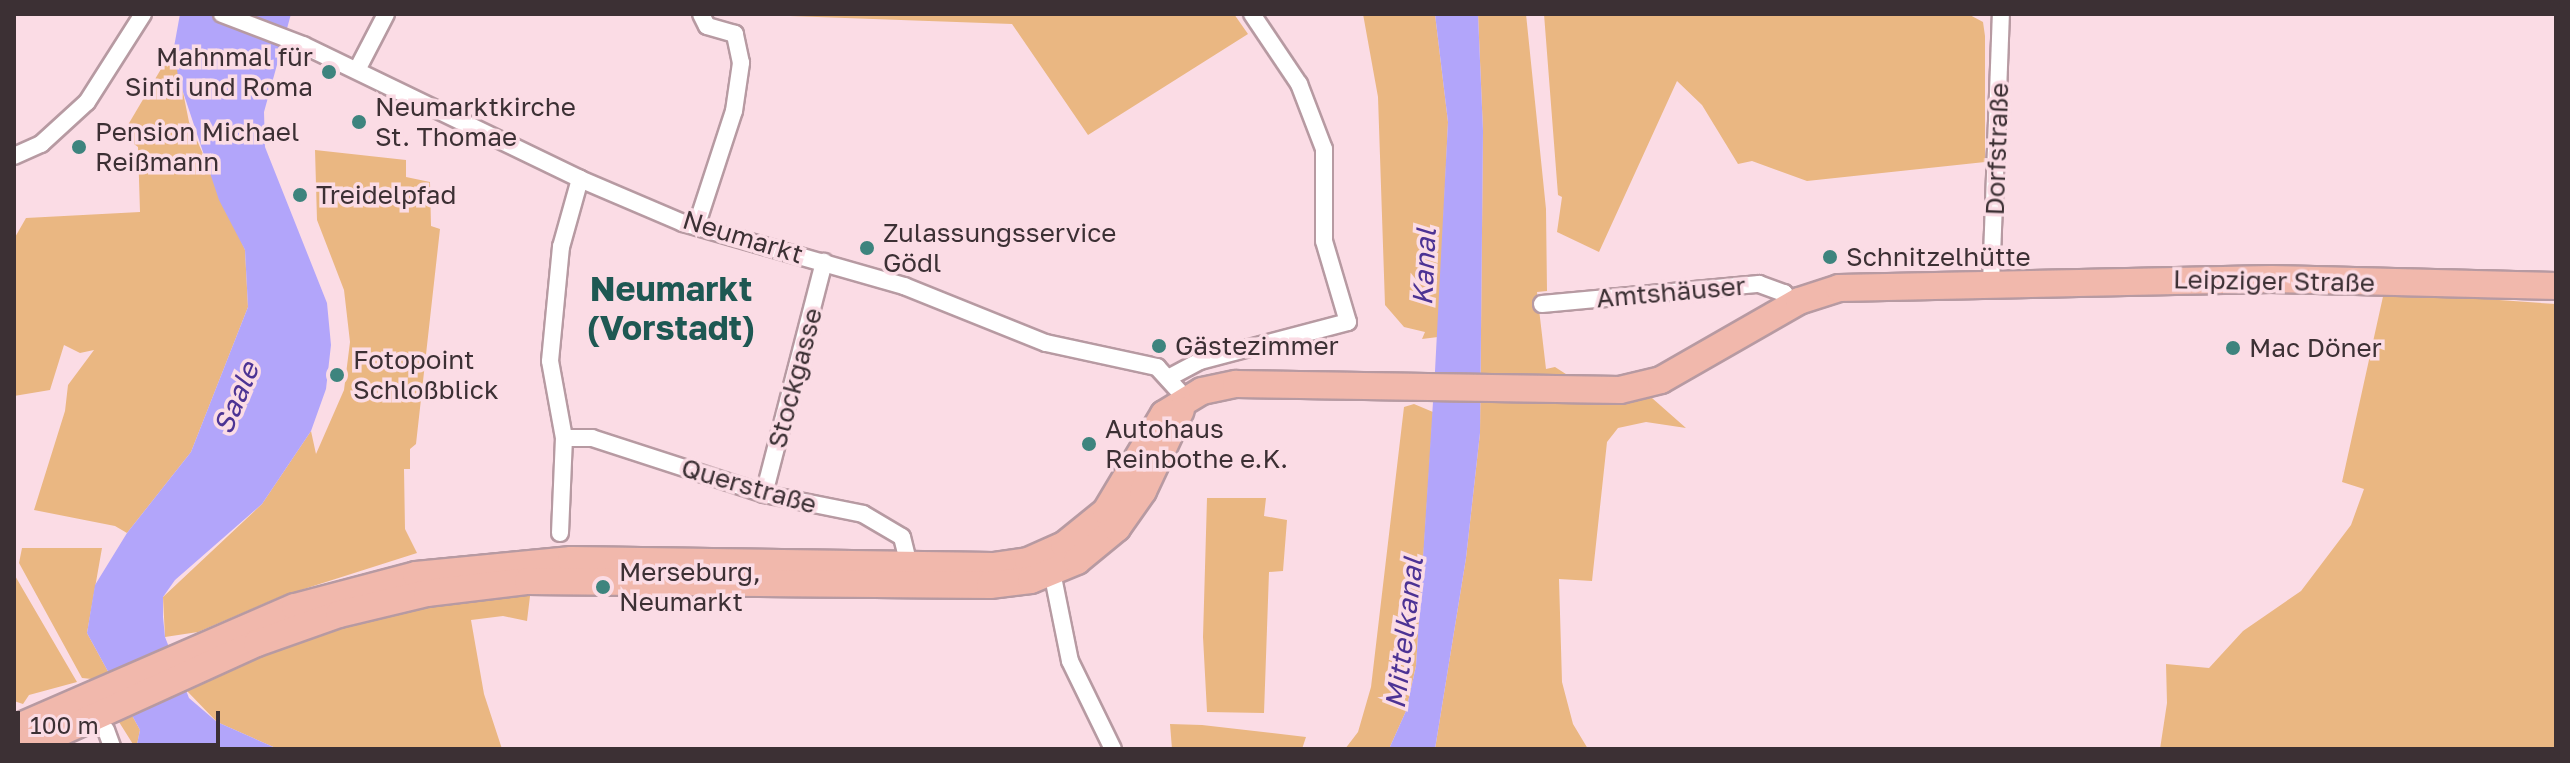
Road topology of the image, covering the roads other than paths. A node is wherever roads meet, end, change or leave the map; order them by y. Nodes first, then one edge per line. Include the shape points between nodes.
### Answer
1 (143, 14) edge
2 (222, 14) edge
3 (386, 14) edge
4 (701, 14) edge
5 (1252, 14) edge
6 (1997, 15) edge
7 (357, 70) junction
8 (14, 156) edge
9 (580, 179) junction
10 (697, 224) junction
11 (824, 262) junction
12 (1991, 284) junction
13 (2556, 286) edge
14 (1542, 304) dead end
15 (1792, 304) junction
16 (1170, 377) junction
17 (1187, 400) junction
18 (564, 438) junction
19 (764, 494) junction
20 (560, 533) dead end
21 (1050, 563) junction
22 (909, 565) junction
23 (208, 653) junction
24 (71, 715) junction
25 (14, 729) edge
26 (106, 730) dead end
27 (24, 749) edge
28 (113, 749) edge
29 (1113, 749) edge

1 - 8 street via 87,102 41,144
2 - 7 street, Neumarkt
3 - 7 street
4 - 10 street via 707,26 735,34 741,63 734,111
5 - 16 street via 1299,84 1324,149 1324,241 1348,322 1200,361
6 - 12 street, Dorfstraße
7 - 9 street, Neumarkt
9 - 10 street, Neumarkt via 683,223
9 - 18 street via 561,247 550,361
10 - 11 street, Neumarkt
11 - 16 street, Neumarkt via 917,290 1006,330 1157,367
11 - 19 street, Stockgasse
12 - 13 main road, Leipziger Straße via 2271,279
12 - 15 main road, Amtshäuser via 1839,288
14 - 15 street, Amtshäuser via 1759,284 1784,293
15 - 17 main road, Amtshäuser via 1661,380 1620,390 1236,384
16 - 17 street
17 - 21 main road via 1131,511 1099,546
18 - 19 street, Querstraße via 592,438
18 - 20 street
19 - 22 street, Querstraße via 863,514 884,524 902,537
21 - 22 main road
21 - 23 main road via 990,585 495,583 339,614
21 - 29 street via 1070,661
22 - 23 main road via 615,560 470,567 342,592
23 - 24 main road
24 - 25 main road
24 - 27 main road
26 - 28 street

